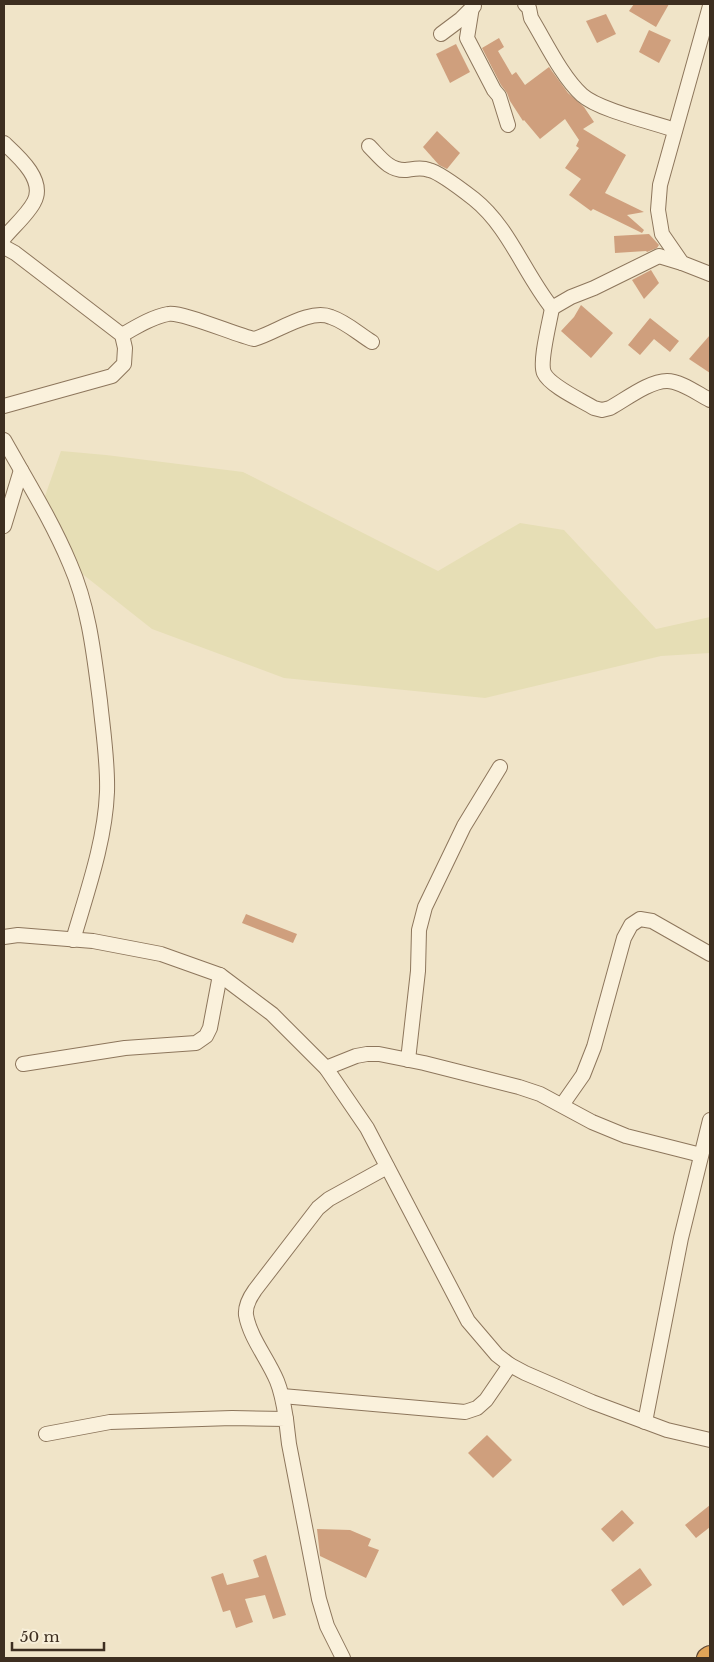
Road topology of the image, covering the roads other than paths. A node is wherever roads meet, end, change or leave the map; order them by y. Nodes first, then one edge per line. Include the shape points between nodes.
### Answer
1 (525, 4) edge
2 (474, 6) edge
3 (710, 6) edge
4 (441, 34) dead end
5 (508, 125) dead end
6 (676, 130) junction
7 (4, 143) edge
8 (370, 146) dead end
9 (4, 238) edge
10 (4, 247) edge
11 (682, 263) junction
12 (710, 274) edge
13 (552, 308) junction
14 (122, 335) junction
15 (372, 342) dead end
16 (710, 400) edge
17 (4, 406) edge
18 (4, 440) edge
19 (21, 470) junction
20 (4, 526) edge
21 (500, 767) dead end
22 (4, 937) edge
23 (73, 940) junction
24 (710, 954) edge
25 (220, 975) junction
26 (408, 1060) junction
27 (23, 1064) dead end
28 (326, 1068) junction
29 (562, 1105) junction
30 (710, 1120) edge
31 (701, 1155) junction
32 (388, 1167) junction
33 (510, 1365) junction
34 (282, 1396) junction
35 (286, 1419) junction
36 (645, 1422) junction
37 (46, 1434) dead end
38 (710, 1440) edge
39 (343, 1658) edge

1 - 6 street via 570,83 583,96 600,106
2 - 4 street
2 - 5 street via 467,38 500,96
3 - 6 street
6 - 11 street via 660,185 658,210 662,234
7 - 9 street via 19,157 35,180 37,191 34,201
8 - 13 street via 392,168 431,170 474,200 504,231
10 - 14 street
11 - 12 street
11 - 13 street via 659,256
13 - 16 street via 543,372 550,381 594,408 610,408 654,384 667,381
14 - 15 street via 170,313 254,340 311,315 323,314
14 - 17 street via 124,364 112,376
18 - 19 street
19 - 20 street
19 - 23 street via 71,565 84,604 106,746 107,792 101,834
21 - 26 street via 464,826 425,907 419,930
22 - 23 street via 18,935
23 - 25 street via 161,954
24 - 29 street via 652,921 640,919 630,925 594,1047 583,1075
25 - 27 street via 210,1028 206,1036 196,1043 125,1048
25 - 28 street via 272,1014
26 - 28 street via 366,1054
26 - 29 street via 519,1087
28 - 32 street via 367,1128
29 - 31 street via 626,1136
30 - 31 street
31 - 36 street via 681,1238
32 - 33 street via 468,1321
32 - 34 street via 318,1208 247,1303 250,1327
33 - 34 street via 486,1400 465,1412
33 - 36 street
34 - 35 street
35 - 37 street via 110,1422
35 - 39 street via 319,1599 327,1626
36 - 38 street

